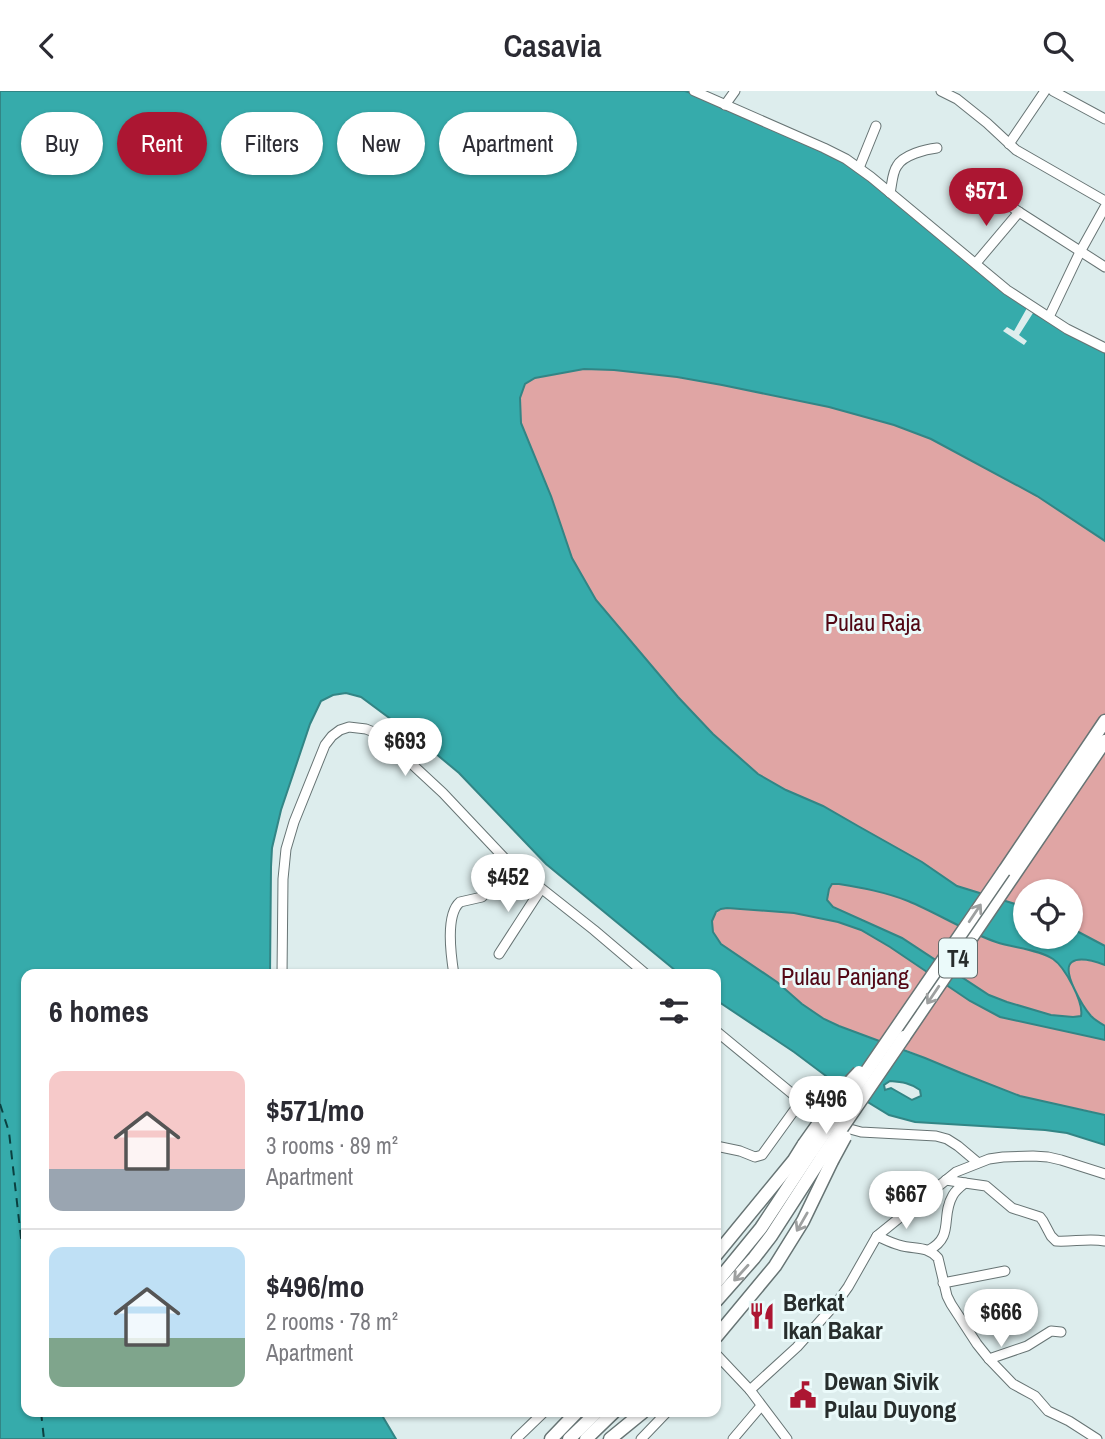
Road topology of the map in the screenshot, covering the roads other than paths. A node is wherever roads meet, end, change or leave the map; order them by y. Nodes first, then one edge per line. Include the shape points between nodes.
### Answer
1 (694, 91) edge
2 (735, 91) edge
3 (941, 91) edge
4 (1045, 91) edge
5 (1053, 91) edge
6 (960, 95) edge
7 (725, 105) junction
8 (1105, 118) edge
9 (876, 125) dead end
10 (1009, 144) junction
11 (937, 148) dead end
12 (859, 168) junction
13 (988, 190) dead end
14 (887, 191) junction
15 (1105, 201) edge
16 (1105, 207) edge
17 (1019, 212) junction
18 (1080, 252) junction
19 (976, 263) junction
20 (1105, 267) edge
21 (1049, 317) junction
22 (1105, 348) edge
23 (1105, 721) edge
24 (1105, 741) edge
25 (508, 862) junction
26 (1008, 875) junction
27 (541, 889) junction
28 (499, 954) dead end
29 (282, 969) edge
30 (454, 969) edge
31 (637, 969) edge
32 (721, 1035) edge
33 (801, 1101) junction
34 (721, 1147) edge
35 (818, 1153) junction
36 (978, 1162) junction
37 (1105, 1174) edge
38 (946, 1180) junction
39 (965, 1183) junction
40 (877, 1236) junction
41 (1105, 1241) edge
42 (721, 1249) edge
43 (929, 1250) junction
44 (1005, 1271) dead end
45 (721, 1277) edge
46 (943, 1283) junction
47 (721, 1295) edge
48 (721, 1331) edge
49 (1061, 1332) dead end
50 (721, 1359) edge
51 (989, 1359) junction
52 (750, 1390) junction
53 (761, 1406) junction
54 (539, 1417) edge
55 (572, 1417) edge
56 (592, 1417) edge
57 (609, 1417) edge
58 (637, 1417) edge
59 (662, 1417) edge
60 (516, 1439) edge
61 (551, 1439) edge
62 (569, 1439) edge
63 (586, 1439) edge
64 (610, 1439) edge
65 (641, 1439) edge
66 (733, 1439) edge
67 (787, 1439) edge
68 (1097, 1439) edge

1 - 7 street
2 - 7 street
3 - 6 street
4 - 10 street
5 - 8 street
6 - 10 street
7 - 12 street
9 - 12 street
10 - 15 street
11 - 14 street via 898,163
12 - 14 street
13 - 17 street
14 - 19 street
16 - 18 street
17 - 18 street
17 - 19 street
18 - 20 street
18 - 21 street
19 - 21 street
21 - 22 street
23 - 26 highway, T4
24 - 26 highway, T4
25 - 27 street
25 - 29 street via 388,742 366,729 340,730 320,756 286,849
25 - 30 street via 485,894 456,906 451,935
26 -> 35 highway, T4, bridge via 904,1037
35 -> 26 highway, T4, bridge via 881,1050
27 - 28 street
27 - 31 street
32 - 33 street
33 - 34 street via 762,1156
33 - 36 street via 851,1130 947,1139
35 - 42 highway via 787,1169
35 - 45 highway, T4
35 -> 47 highway, T4 via 771,1236
35 -> 48 highway via 803,1221 775,1266
36 - 37 street via 1048,1157
36 - 38 street
38 - 39 street
38 - 40 street
39 - 41 street via 986,1186 1012,1208 1040,1217 1056,1241
39 - 43 street via 951,1197 943,1239
40 - 43 street
40 - 52 street via 838,1301
43 - 46 street via 938,1258
44 - 46 street
46 - 51 street via 951,1304
49 - 51 street via 1051,1331 1027,1346
50 - 52 street
51 - 68 street via 1048,1411
52 - 53 street
53 - 66 street
53 - 67 street
54 - 60 street
55 - 61 highway
56 - 62 highway
57 - 63 highway
58 - 64 highway
59 - 65 street

